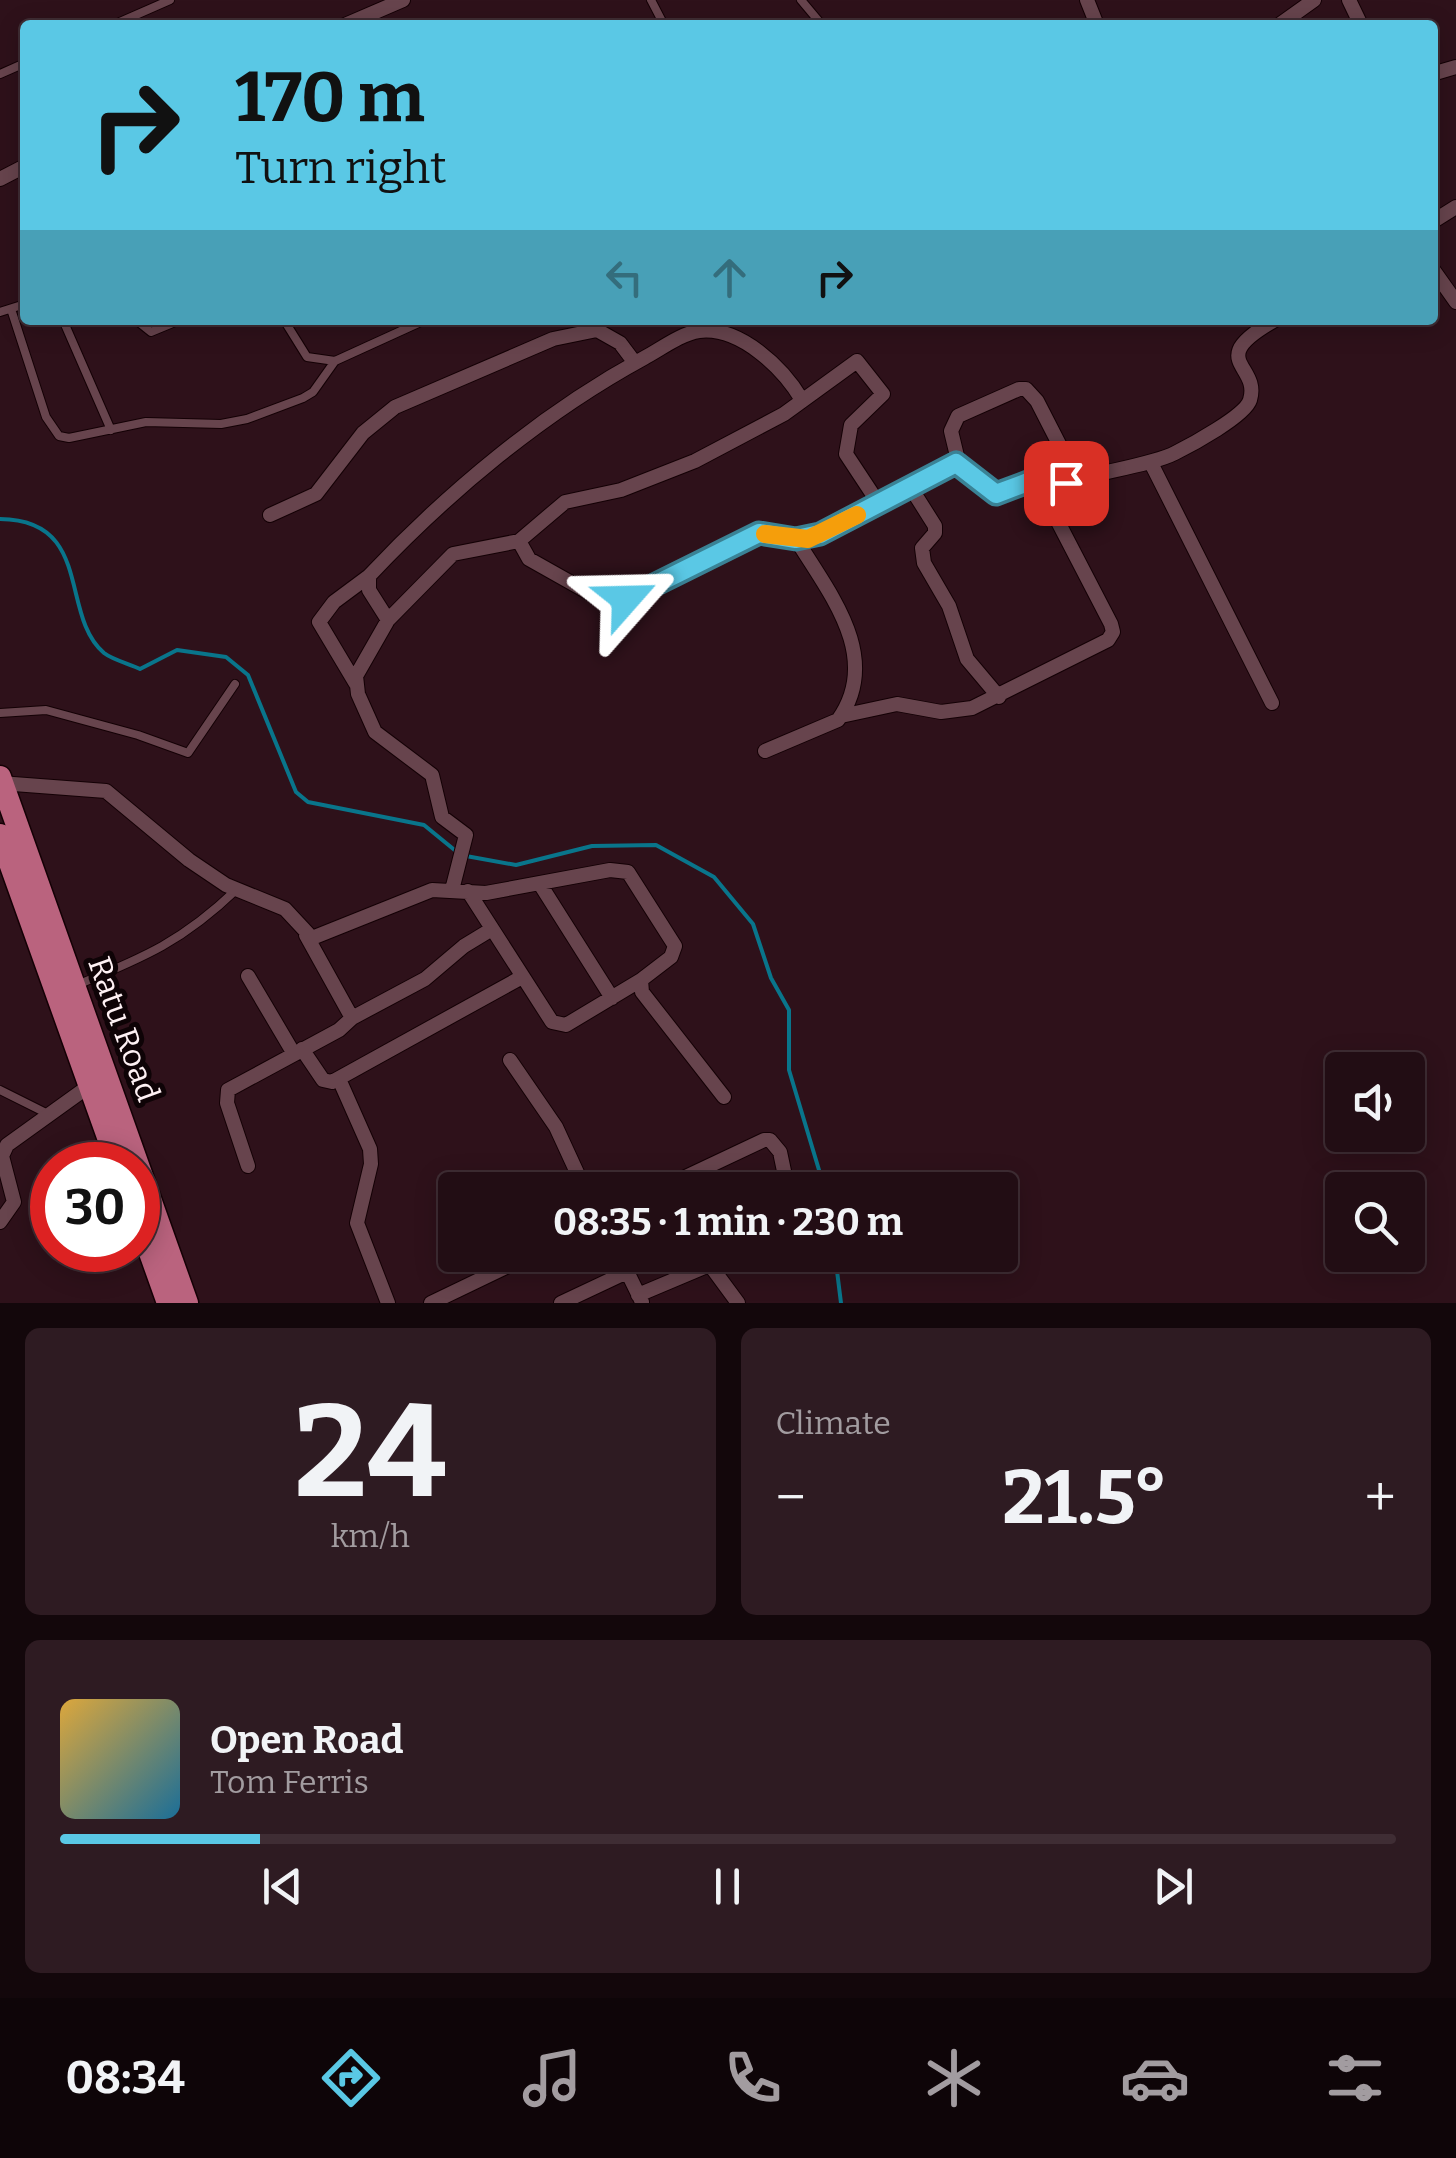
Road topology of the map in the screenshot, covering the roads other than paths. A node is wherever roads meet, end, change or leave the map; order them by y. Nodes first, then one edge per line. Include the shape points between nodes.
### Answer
1 (170, 0) edge
2 (403, 0) edge
3 (802, 0) edge
4 (1314, 0) edge
5 (124, 20) edge
6 (357, 20) edge
7 (818, 20) edge
8 (1286, 20) edge
9 (1438, 276) edge
10 (1456, 302) edge
11 (20, 306) edge
12 (11, 309) junction
13 (0, 312) edge
14 (65, 325) edge
15 (142, 325) edge
16 (168, 325) edge
17 (287, 325) edge
18 (414, 325) edge
19 (1255, 325) edge
20 (335, 361) junction
21 (635, 363) junction
22 (802, 400) junction
23 (111, 430) junction
24 (956, 463) junction
25 (1151, 463) junction
26 (1078, 481) junction
27 (911, 488) junction
28 (1057, 488) junction
29 (879, 504) junction
30 (270, 514) dead end
31 (796, 539) junction
32 (519, 541) junction
33 (369, 576) junction
34 (388, 620) junction
35 (235, 684) dead end
36 (356, 684) junction
37 (998, 697) junction
38 (1272, 703) dead end
39 (0, 713) edge
40 (841, 716) junction
41 (765, 751) dead end
42 (1, 781) edge
43 (0, 835) edge
44 (540, 884) junction
45 (237, 890) junction
46 (452, 890) junction
47 (468, 891) junction
48 (492, 929) junction
49 (306, 935) junction
50 (248, 976) dead end
51 (522, 977) junction
52 (640, 980) junction
53 (64, 991) junction
54 (612, 998) junction
55 (352, 1018) junction
56 (298, 1052) junction
57 (510, 1060) dead end
58 (339, 1079) junction
59 (89, 1086) junction
60 (0, 1090) edge
61 (724, 1097) dead end
62 (50, 1115) junction
63 (4, 1141) edge
64 (110, 1142) edge
65 (248, 1166) dead end
66 (577, 1172) edge
67 (696, 1172) edge
68 (784, 1172) edge
69 (0, 1222) edge
70 (157, 1272) edge
71 (496, 1272) edge
72 (627, 1272) joint
73 (696, 1272) edge
74 (715, 1272) edge
75 (640, 1299) edge
76 (168, 1303) edge
77 (187, 1303) edge
78 (388, 1303) edge
79 (431, 1303) edge
80 (561, 1303) edge
81 (738, 1303) edge

1 - 5 lane
2 - 6 street
3 - 7 lane
4 - 8 street
9 - 10 street
11 - 12 lane
12 - 13 lane
12 - 23 lane via 52,429 69,438
14 - 23 lane
15 - 16 lane via 151,332
17 - 20 lane via 307,358
18 - 20 lane
19 - 25 street via 1238,357 1250,390 1246,406
20 - 23 lane via 313,392 246,419 146,422
21 - 22 street via 684,336 714,332 773,360
21 - 30 street via 620,342 598,330 553,339 395,407 362,433 316,494
21 - 33 street via 580,394 494,462
22 - 29 street via 857,361 882,388 851,425 846,454
22 - 32 street via 695,460 621,490 565,502
24 - 26 street via 951,430 958,416 1026,389
24 - 27 street
24 - 28 street via 990,493 1028,482
25 - 26 street
25 - 38 street
26 - 28 street
27 - 29 street
27 - 37 street via 935,526 922,548 924,563 974,672
28 - 37 street via 1050,503 1055,516 1113,632 1095,648
29 - 31 street
31 - 32 street via 759,533 612,601 529,559
31 - 40 street via 851,638 857,677
32 - 34 street via 453,554
33 - 34 street via 369,590
33 - 36 street via 319,622
34 - 36 street
35 - 39 lane via 188,753 46,710
36 - 46 street via 375,732 432,775 442,817 466,835
37 - 40 street via 956,712 897,704
40 - 41 street
42 - 45 street via 106,792
42 - 53 main road, Ratu Road
43 - 53 main road, Ratu Road
44 - 47 street
44 - 52 street via 628,872 675,946 671,957
44 - 54 street
45 - 49 street via 284,909
45 - 53 lane via 161,950
46 - 47 street
46 - 49 street via 401,901 319,938
47 - 48 street
48 - 51 street
48 - 55 street via 425,980
49 - 55 street
50 - 56 street
51 - 54 street via 558,1025
51 - 58 street
52 - 54 street
52 - 61 street via 642,992
53 - 59 main road, Ratu Road
53 - 77 main road, Ratu Road
55 - 56 street
56 - 58 street via 323,1080
56 - 65 street via 225,1095
57 - 66 street via 556,1127
58 - 78 street via 370,1150 357,1223
59 - 62 street
59 - 64 main road, Ratu Road
60 - 62 lane
62 - 63 street
63 - 69 street via 14,1202
67 - 68 street via 764,1140 780,1152
70 - 76 main road
71 - 79 street
72 - 75 street
72 - 80 street
73 - 75 street
74 - 81 street

